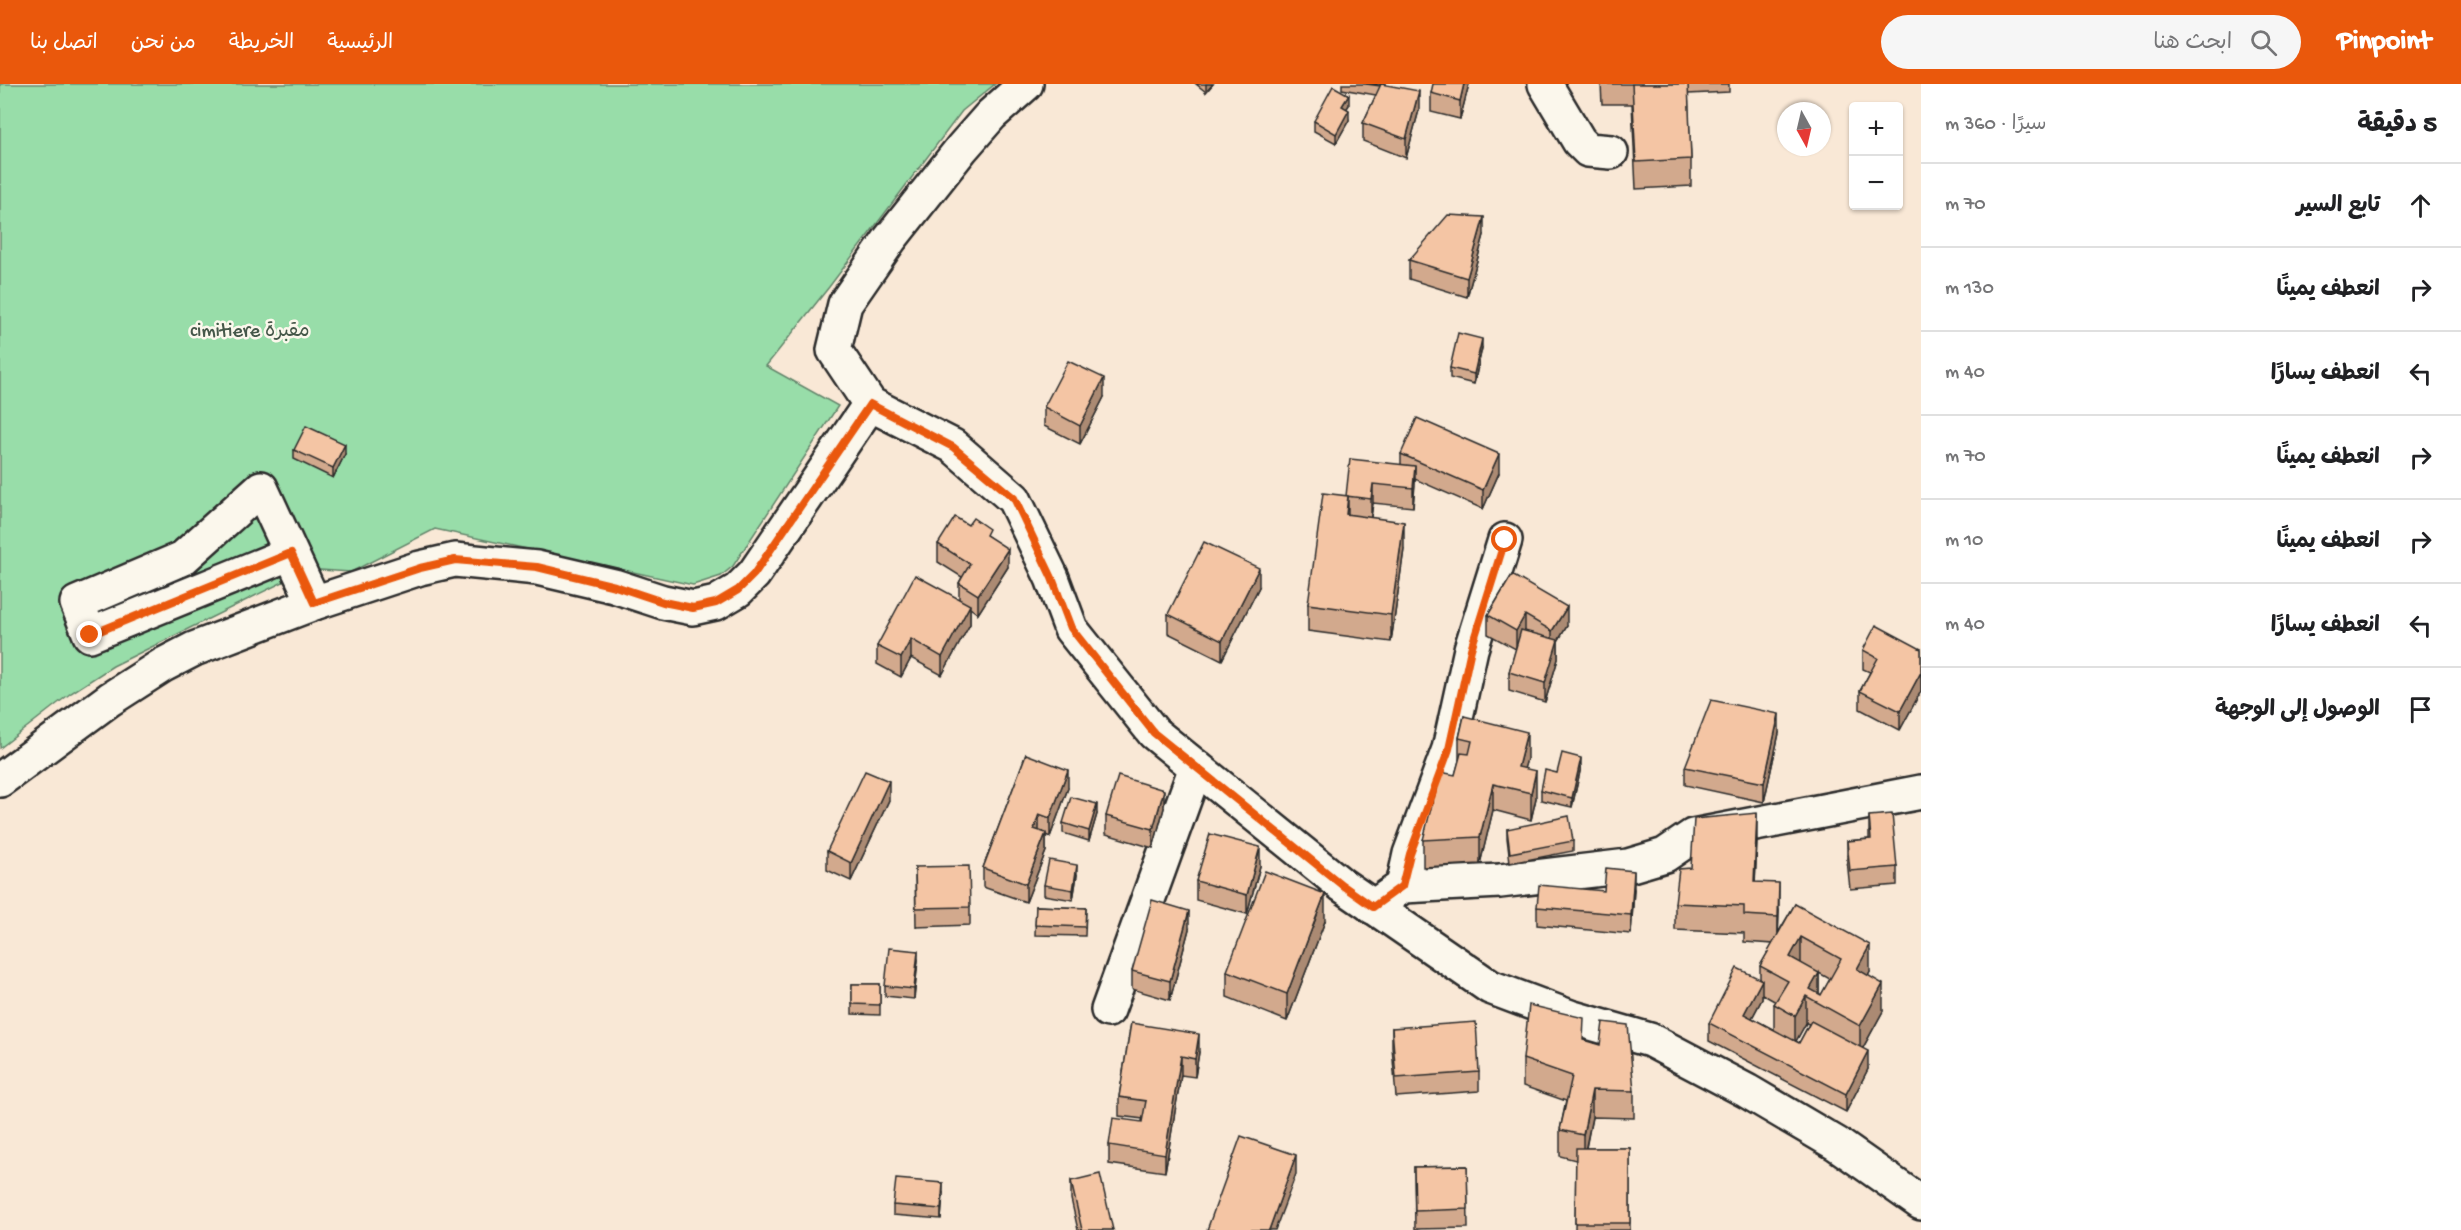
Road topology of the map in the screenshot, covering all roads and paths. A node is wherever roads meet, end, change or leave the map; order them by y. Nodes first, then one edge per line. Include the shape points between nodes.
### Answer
1 (1026, 84) edge
2 (1545, 84) edge
3 (1611, 152) dead end
4 (870, 404) junction
5 (1505, 540) dead end
6 (291, 553) junction
7 (314, 603) junction
8 (1196, 767) junction
9 (0, 780) edge
10 (1921, 792) edge
11 (1402, 886) junction
12 (1373, 907) junction
13 (1108, 1010) dead end
14 (1921, 1203) edge

1 - 4 street via 962,148 845,304 834,350
2 - 3 street via 1579,141 1588,150
4 - 7 street via 754,574 738,590 716,603 693,608 537,567 455,560
4 - 8 street via 953,447 1014,498 1071,628 1154,733
5 - 11 street via 1471,649 1449,749
6 - 6 street via 261,488 183,558 77,603 90,635
6 - 7 street
7 - 9 street via 163,664
8 - 12 street
8 - 13 street
10 - 11 street via 1693,836 1665,855 1628,866 1500,881
11 - 12 street
12 - 14 street via 1490,987 1570,1017 1650,1040 1747,1091 1837,1144

